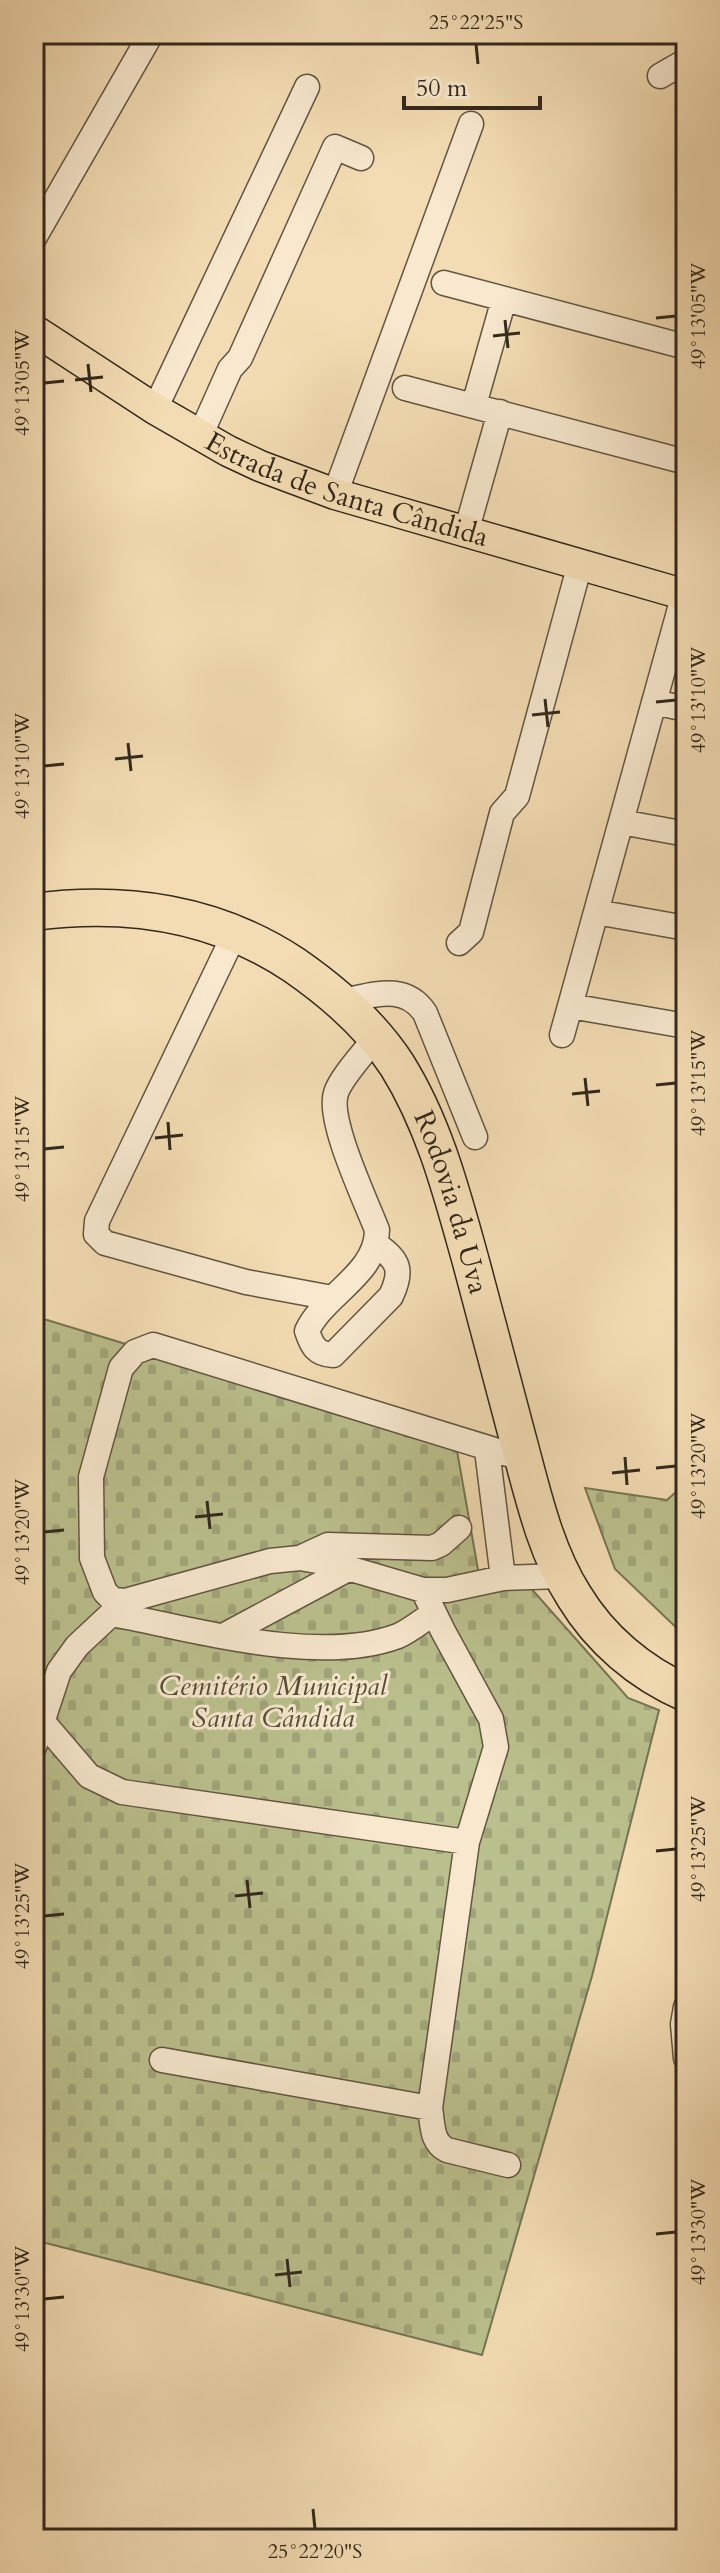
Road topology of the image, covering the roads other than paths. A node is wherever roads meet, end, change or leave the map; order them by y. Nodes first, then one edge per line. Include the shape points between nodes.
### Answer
1 (151, 34) edge
2 (686, 61) edge
3 (660, 76) dead end
4 (307, 87) dead end
5 (471, 124) dead end
6 (361, 158) dead end
7 (34, 238) edge
8 (444, 283) dead end
9 (504, 299) junction
10 (34, 330) edge
11 (686, 347) edge
12 (405, 388) dead end
13 (474, 405) junction
14 (155, 409) junction
15 (500, 412) junction
16 (200, 436) junction
17 (686, 462) edge
18 (335, 494) junction
19 (466, 532) junction
20 (580, 564) junction
21 (685, 594) edge
22 (654, 702) junction
23 (686, 709) edge
24 (621, 822) junction
25 (686, 834) edge
26 (34, 912) edge
27 (596, 912) junction
28 (686, 928) edge
29 (235, 933) junction
30 (459, 943) dead end
31 (341, 1001) junction
32 (570, 1006) junction
33 (686, 1026) edge
34 (562, 1035) dead end
35 (376, 1037) junction
36 (475, 1137) dead end
37 (377, 1245) junction
38 (332, 1298) junction
39 (487, 1450) junction
40 (524, 1459) junction
41 (459, 1528) dead end
42 (300, 1558) junction
43 (350, 1568) junction
44 (562, 1576) junction
45 (503, 1578) junction
46 (423, 1590) junction
47 (118, 1607) junction
48 (434, 1613) junction
49 (225, 1635) junction
50 (686, 1693) edge
51 (42, 1721) junction
52 (34, 1747) edge
53 (467, 1842) junction
54 (686, 2007) edge
55 (686, 2058) edge
56 (162, 2060) dead end
57 (430, 2108) junction
58 (508, 2165) dead end

1 - 7 street
2 - 3 street
4 - 14 street
5 - 18 street
6 - 16 street via 335,147
8 - 9 street
9 - 11 street
9 - 13 street
10 - 14 main road, Estrada de Santa Cândida
12 - 13 street
13 - 15 street
14 - 16 main road, Estrada de Santa Cândida
15 - 17 street
15 - 19 street
16 - 18 main road, Estrada de Santa Cândida
18 - 19 main road, Estrada de Santa Cândida
19 - 20 main road, Estrada de Santa Cândida
20 - 21 main road, Estrada de Santa Cândida
20 - 30 street via 517,796 502,813 471,932
21 - 22 street
22 - 23 street
22 - 24 street
24 - 25 street
24 - 27 street
26 - 29 highway, Rodovia da Uva via 128,909 200,920
27 - 28 street
27 - 32 street
29 - 31 highway, Rodovia da Uva via 279,956
29 - 38 street via 97,1221 96,1234 105,1243 246,1282
31 - 35 highway, Rodovia da Uva
31 - 36 street via 396,994 417,1001
32 - 33 street
32 - 34 street
35 - 37 street via 337,1089 333,1104 377,1230
35 - 40 highway, Rodovia da Uva via 433,1136
37 - 38 street via 368,1262
37 - 38 street via 394,1257 398,1267 391,1296 333,1355 324,1355 313,1347 307,1331
39 - 40 street
39 - 45 street
39 - 47 street via 153,1345 135,1352 121,1368 91,1477 92,1558 105,1592
40 - 44 highway, Rodovia da Uva
41 - 42 street via 432,1548 328,1545
42 - 43 street
42 - 47 street via 270,1561
43 - 46 street
43 - 49 street
44 - 45 street
44 - 50 highway, Rodovia da Uva via 606,1638 654,1677
45 - 46 street
46 - 48 street
47 - 49 street
47 - 51 street via 59,1671
48 - 49 street via 399,1635 367,1644 278,1645
48 - 53 street via 491,1719 496,1747
51 - 52 street
51 - 53 street via 89,1776 122,1792
53 - 57 street
54 - 55 street
56 - 57 street
57 - 58 street via 439,2146

